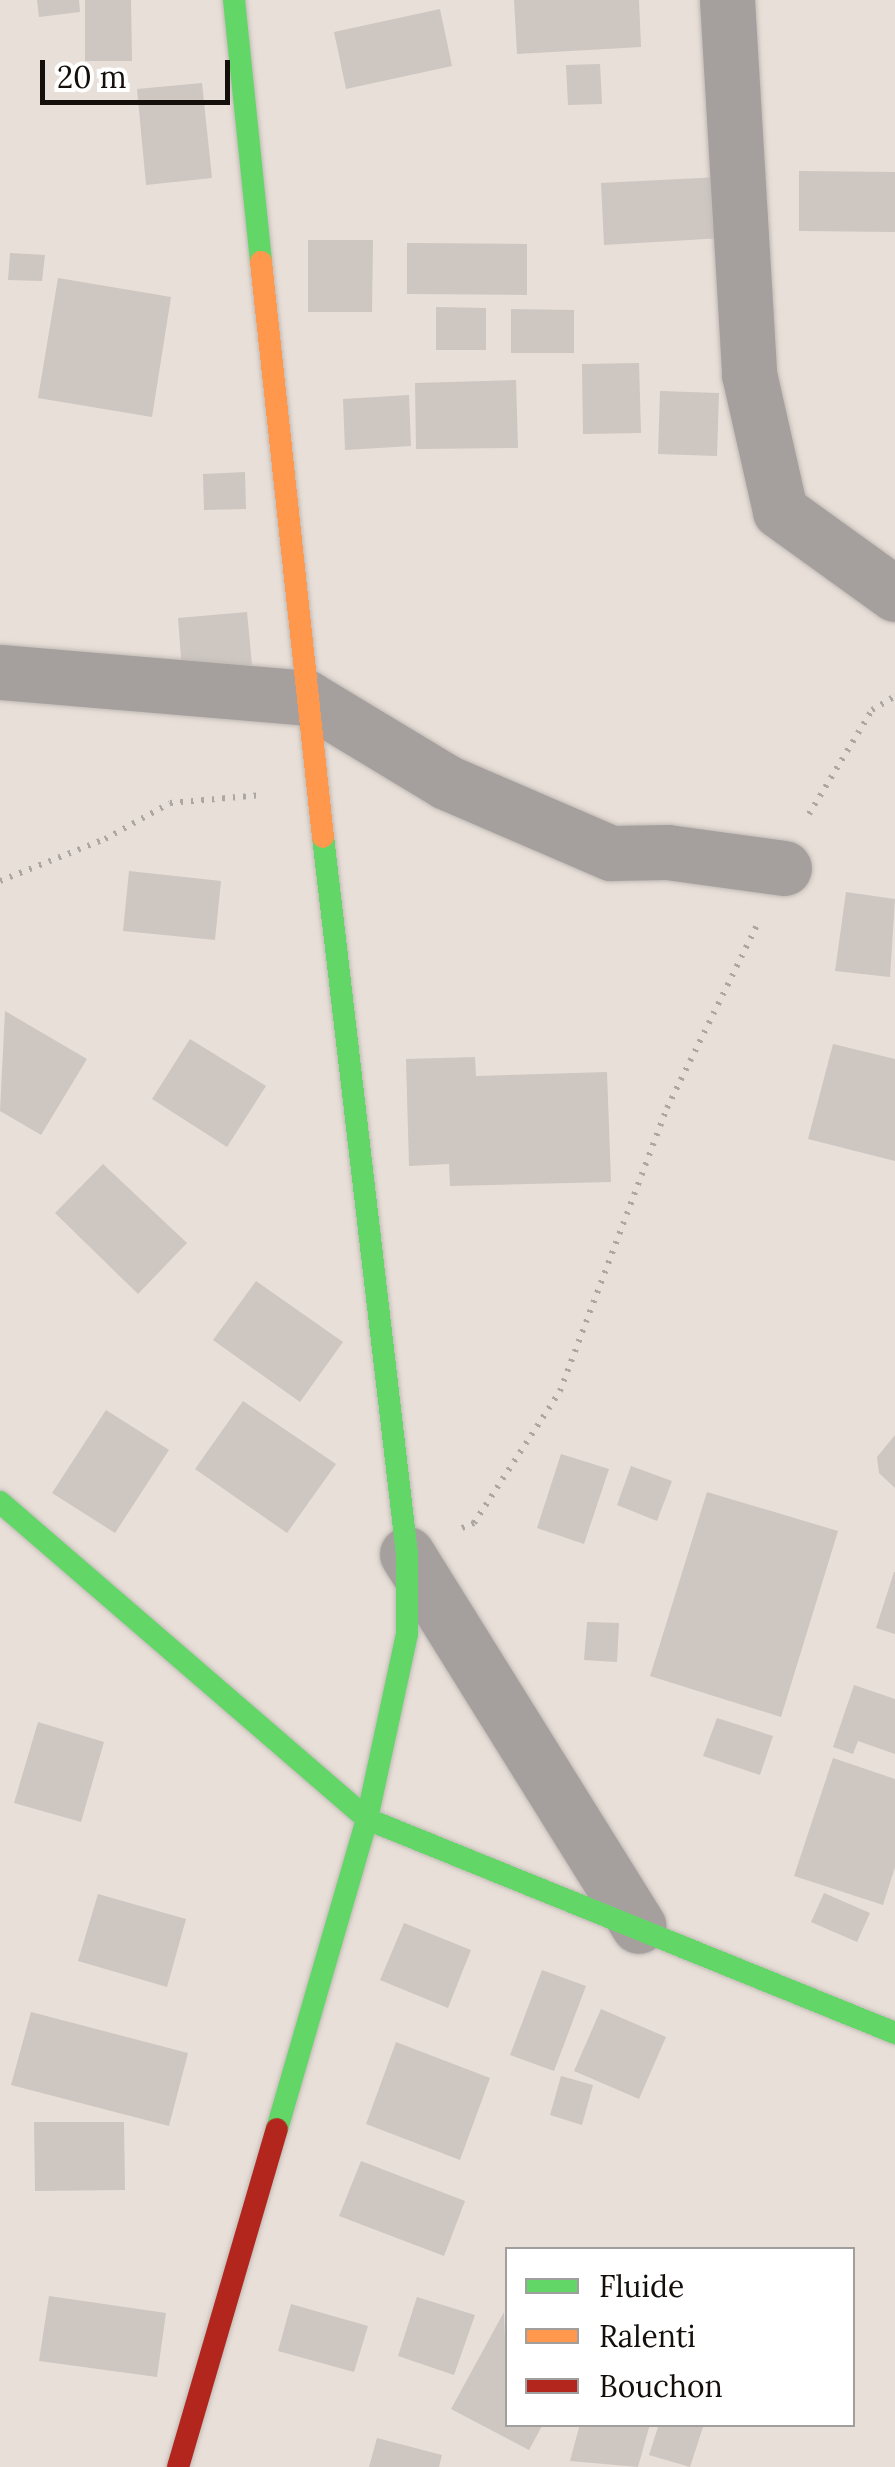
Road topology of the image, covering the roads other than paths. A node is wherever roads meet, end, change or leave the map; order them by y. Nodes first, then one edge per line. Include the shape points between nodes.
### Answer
1 (234, 0) edge
2 (727, 0) edge
3 (895, 594) edge
4 (0, 672) edge
5 (307, 698) junction
6 (784, 868) road end
7 (0, 1502) edge
8 (408, 1554) junction
9 (367, 1819) junction
10 (638, 1926) junction
11 (895, 2033) edge
12 (178, 2467) edge

1 - 5 street
2 - 3 street via 749,374 780,511
4 - 5 street
5 - 6 street via 446,782 611,854 666,852
5 - 8 street
7 - 9 street
8 - 9 street via 407,1634
8 - 10 street
9 - 10 street
9 - 12 street
10 - 11 street

